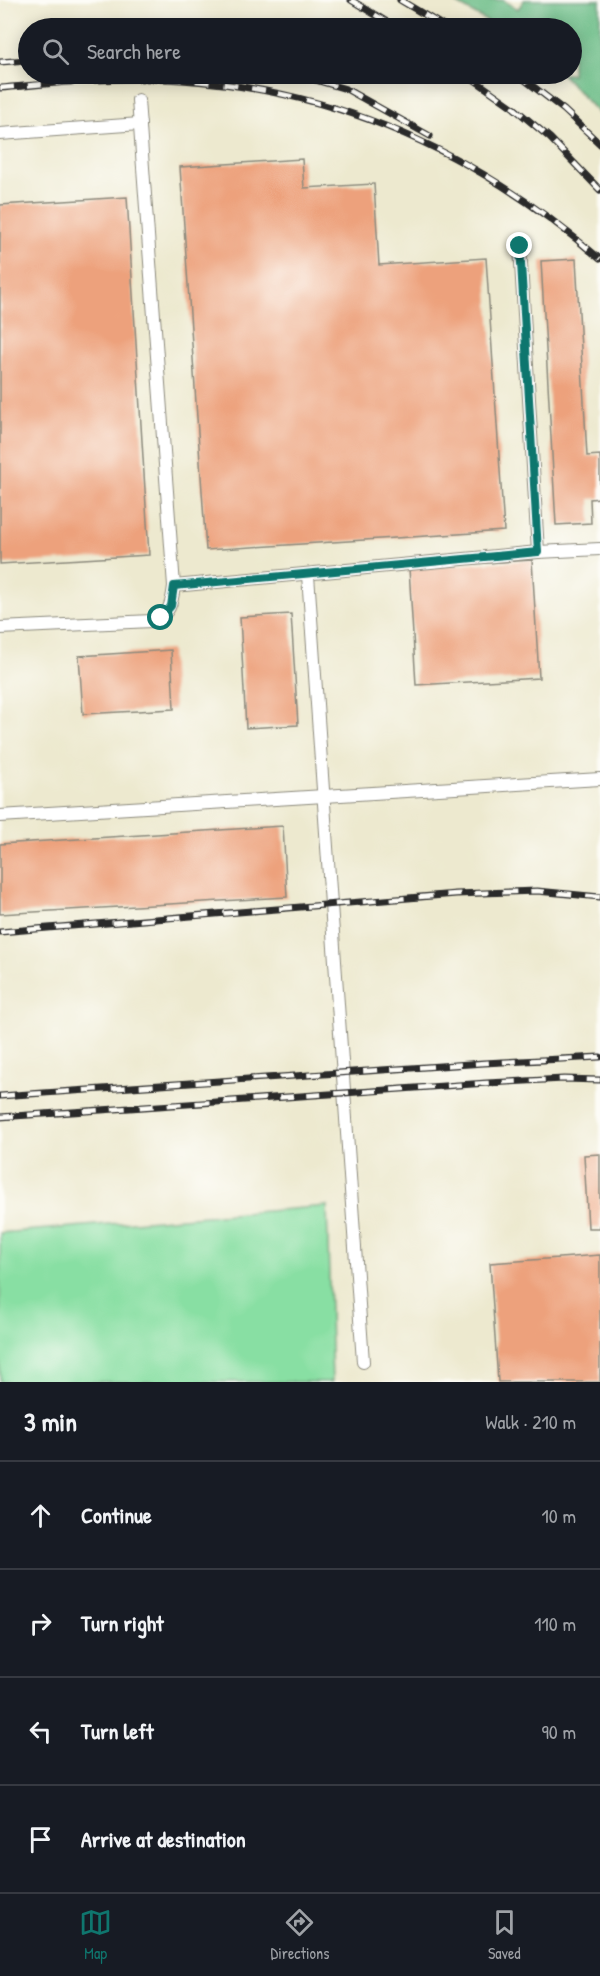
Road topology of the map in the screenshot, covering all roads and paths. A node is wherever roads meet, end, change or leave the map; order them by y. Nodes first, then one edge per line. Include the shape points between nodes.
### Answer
1 (138, 100) dead end
2 (140, 124) junction
3 (0, 134) edge
4 (520, 246) dead end
5 (600, 549) edge
6 (538, 552) junction
7 (308, 574) junction
8 (174, 586) junction
9 (0, 628) edge
10 (600, 779) edge
11 (324, 796) junction
12 (0, 816) edge
13 (363, 1362) dead end

1 - 2 lane
2 - 3 lane
2 - 8 lane
4 - 6 lane
5 - 6 lane
6 - 7 lane
7 - 8 lane
7 - 11 lane
8 - 9 lane via 167,613 152,621
10 - 11 lane
11 - 12 lane
11 - 13 lane

